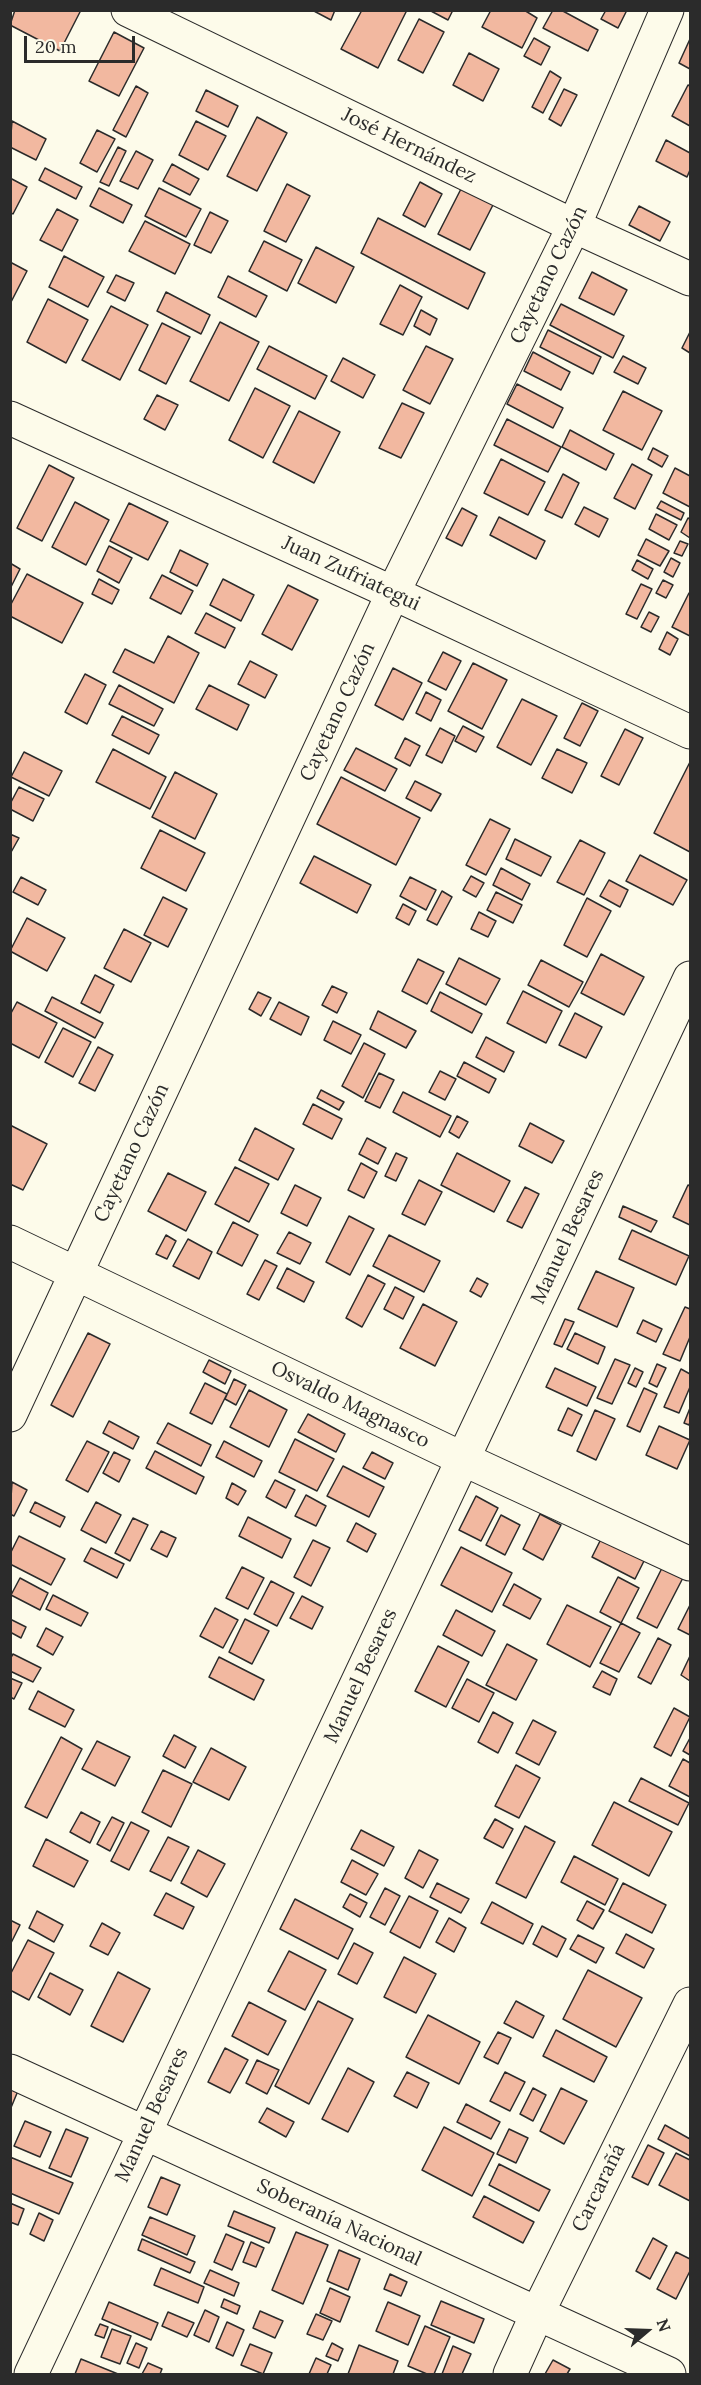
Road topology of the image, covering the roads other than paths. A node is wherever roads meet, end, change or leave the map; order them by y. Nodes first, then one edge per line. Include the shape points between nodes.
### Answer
1 (128, 10) edge
2 (667, 10) edge
3 (574, 226) junction
4 (690, 279) edge
5 (10, 418) edge
6 (393, 592) junction
7 (690, 732) edge
8 (690, 978) edge
9 (10, 1242) edge
10 (76, 1273) junction
11 (10, 1415) edge
12 (464, 1459) junction
13 (690, 1564) edge
14 (690, 2004) edge
15 (10, 2071) edge
16 (144, 2133) junction
17 (537, 2314) junction
18 (32, 2374) edge
19 (510, 2374) edge
20 (669, 2374) edge

1 - 3 street, José Hernández
2 - 3 street, Cayetano Cazón
3 - 4 street, José Hernández
3 - 6 street, Cayetano Cazón
5 - 6 street, Juan Zufriategui
6 - 7 street, Juan Zufriategui
6 - 10 street, Cayetano Cazón
8 - 12 street, Manuel Besares
9 - 10 street, Osvaldo Magnasco
10 - 11 street, Cayetano Cazón
10 - 12 street, Osvaldo Magnasco
12 - 13 street, Osvaldo Magnasco
12 - 16 street, Manuel Besares
14 - 17 street, Carcarañá
15 - 16 street, Soberanía Nacional
16 - 17 street, Soberanía Nacional
16 - 18 street, Manuel Besares
17 - 19 street, Carcarañá
17 - 20 street, Soberanía Nacional

